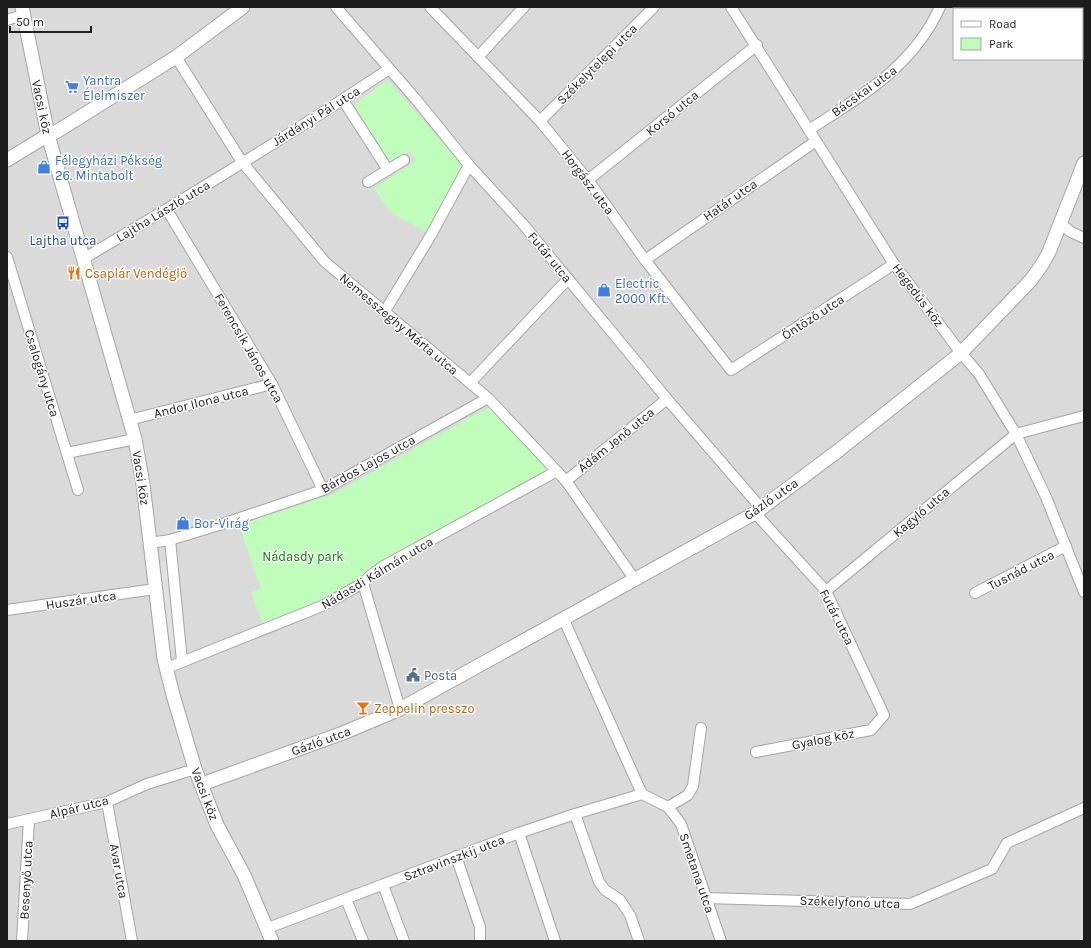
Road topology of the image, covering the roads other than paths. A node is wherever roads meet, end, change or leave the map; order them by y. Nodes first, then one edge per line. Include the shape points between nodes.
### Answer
1 (243, 7) edge
2 (336, 7) edge
3 (430, 7) edge
4 (524, 7) edge
5 (654, 7) edge
6 (731, 7) edge
7 (940, 7) edge
8 (23, 11) edge
9 (7, 20) edge
10 (757, 45) junction
11 (176, 57) junction
12 (478, 57) junction
13 (389, 69) junction
14 (343, 100) junction
15 (540, 121) junction
16 (809, 130) junction
17 (48, 135) junction
18 (816, 141) junction
19 (7, 160) edge
20 (404, 160) dead end
21 (242, 162) junction
22 (1084, 163) edge
23 (469, 165) junction
24 (388, 170) junction
25 (588, 180) junction
26 (368, 182) dead end
27 (167, 210) junction
28 (1061, 224) junction
29 (1084, 238) edge
30 (7, 257) edge
31 (83, 259) junction
32 (646, 260) junction
33 (894, 264) junction
34 (568, 279) junction
35 (385, 311) junction
36 (961, 353) junction
37 (731, 370) joint
38 (470, 383) junction
39 (272, 384) junction
40 (488, 398) junction
41 (667, 400) junction
42 (1084, 416) edge
43 (129, 420) junction
44 (1016, 434) junction
45 (134, 438) junction
46 (66, 453) junction
47 (557, 471) junction
48 (566, 481) junction
49 (78, 490) dead end
50 (323, 490) junction
51 (758, 510) junction
52 (170, 540) junction
53 (150, 543) junction
54 (1066, 546) junction
55 (635, 580) junction
56 (363, 583) junction
57 (156, 590) junction
58 (826, 591) junction
59 (1084, 592) edge
60 (975, 593) dead end
61 (7, 610) edge
62 (564, 620) junction
63 (182, 661) junction
64 (167, 668) junction
65 (400, 709) junction
66 (884, 715) joint
67 (701, 728) dead end
68 (756, 752) dead end
69 (195, 769) junction
70 (202, 784) junction
71 (642, 794) junction
72 (107, 802) junction
73 (668, 807) junction
74 (1084, 808) edge
75 (575, 814) junction
76 (29, 819) junction
77 (7, 824) edge
78 (519, 833) junction
79 (456, 856) junction
80 (383, 885) junction
81 (706, 898) junction
82 (346, 899) junction
83 (268, 928) junction
84 (22, 941) edge
85 (132, 941) edge
86 (272, 941) edge
87 (363, 941) edge
88 (404, 941) edge
89 (480, 941) edge
90 (555, 941) edge
91 (639, 941) edge
92 (721, 941) edge

1 - 11 street
2 - 13 street, Futár utca
3 - 12 street, Horgász utca
4 - 12 street
5 - 15 street, Székelytelepi utca
6 - 10 street, Hegedűs köz
7 - 16 street, Bácskai utca via 912,53 878,84
8 - 9 street
8 - 17 street, Vacsi köz
10 - 16 street, Hegedűs köz
10 - 25 street, Korsó utca
11 - 17 street
11 - 21 street, Nemesszeghy Márta utca
12 - 15 street, Horgász utca
13 - 14 street, Járdányi Pál utca
13 - 23 street, Futár utca
14 - 21 street, Járdányi Pál utca
14 - 24 street
15 - 25 street, Horgász utca
16 - 18 street, Hegedűs köz
17 - 19 street
17 - 31 street, Vacsi köz
18 - 32 street, Határ utca
18 - 33 street, Hegedűs köz
20 - 24 street
21 - 27 street, Lajtha László utca
21 - 35 street, Nemesszeghy Márta utca via 325,262
22 - 28 street, Gázló utca
23 - 34 street, Futár utca
23 - 35 street
24 - 26 street
25 - 32 street, Horgász utca
27 - 31 street, Lajtha László utca
27 - 39 street, Ferencsik János utca
28 - 29 street
28 - 36 street, Gázló utca via 1044,263 1031,280
30 - 46 street, Csalogány utca
31 - 43 street, Vacsi köz
32 - 37 street, Horgász utca
33 - 36 street, Hegedűs köz
33 - 37 street, Öntöző utca
34 - 38 street
34 - 41 street, Futár utca
35 - 38 street, Nemesszeghy Márta utca
36 - 44 street, Hegedűs köz via 979,374
36 - 51 street, Gázló utca via 839,450
38 - 40 street, Nemesszeghy Márta utca
39 - 43 street, Andor Ilona utca
39 - 50 street, Ferencsik János utca
40 - 47 street, Nemesszeghy Márta utca
40 - 50 street, Bárdos Lajos utca
41 - 48 street, Ádám Jenő utca
41 - 51 street, Futár utca
42 - 44 street
43 - 45 street, Vacsi köz
44 - 54 street, Hegedűs köz
44 - 58 street, Kagyló utca
45 - 46 street
45 - 53 street, Vacsi köz
46 - 49 street, Csalogány utca
47 - 48 street, Nemesszeghy Márta utca
47 - 56 street, Nádasdi Kálmán utca via 382,567
48 - 55 street, Nemesszeghy Márta utca
50 - 52 street, Bárdos Lajos utca
51 - 55 street, Gázló utca
51 - 58 street, Futár utca
52 - 53 street, Bárdos Lajos utca
52 - 63 street
53 - 57 street, Vacsi köz
54 - 59 street, Hegedűs köz
54 - 60 street, Tusnád utca
55 - 62 street, Gázló utca
56 - 63 street, Nádasdi Kálmán utca via 322,606
56 - 65 street
57 - 61 street, Huszár utca
57 - 64 street, Vacsi köz
58 - 66 street, Futár utca
62 - 65 street, Gázló utca
62 - 71 street
63 - 64 street, Nádasdi Kálmán utca
64 - 69 street, Vacsi köz
65 - 70 street, Gázló utca via 343,733
66 - 68 street, Gyalog köz via 871,730
67 - 73 street via 693,786 688,795
69 - 70 street, Vacsi köz
69 - 72 street, Alpár utca via 147,784
70 - 83 street, Vacsi köz via 217,826 244,875
71 - 73 street, Smetana utca
71 - 75 street, Sztravinszkij utca
72 - 76 street, Alpár utca
72 - 85 street, Avar utca
73 - 81 street, Smetana utca via 681,824
74 - 81 street, Székelyfonó utca via 1007,843 992,869 910,904
75 - 78 street, Sztravinszkij utca
75 - 91 street via 599,882 605,890 620,900 630,915
76 - 77 street, Alpár utca
76 - 84 street, Besenyő utca
78 - 79 street, Sztravinszkij utca
78 - 90 street
79 - 80 street, Sztravinszkij utca
79 - 89 street via 480,927
80 - 82 street, Sztravinszkij utca
80 - 88 street
81 - 92 street, Smetana utca
82 - 83 street, Sztravinszkij utca
82 - 87 street
83 - 86 street, Vacsi köz

